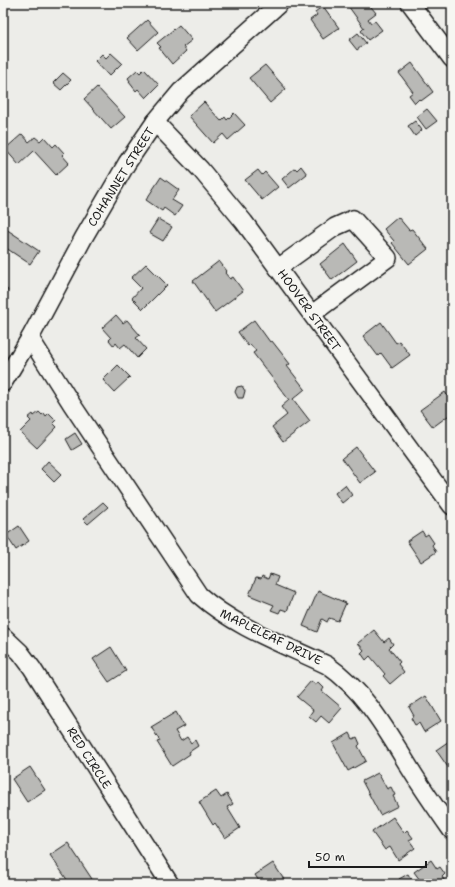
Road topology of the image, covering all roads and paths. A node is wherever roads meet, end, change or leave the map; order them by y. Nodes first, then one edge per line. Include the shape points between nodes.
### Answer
1 (280, 3) edge
2 (410, 3) edge
3 (452, 59) edge
4 (155, 122) junction
5 (278, 268) junction
6 (312, 314) junction
7 (30, 338) junction
8 (3, 383) edge
9 (452, 506) edge
10 (3, 636) edge
11 (452, 831) edge
12 (170, 884) edge

1 - 4 street, COHANNET STREET via 181,90
2 - 3 street
4 - 5 street, HOOVER STREET via 201,170
4 - 7 street, COHANNET STREET via 127,163 84,237
5 - 6 street, HOOVER STREET
5 - 6 street via 336,226 353,218 388,258
6 - 9 street, HOOVER STREET
7 - 8 street, COHANNET STREET
7 - 11 street, MAPLELEAF DRIVE via 198,595 230,618 341,674 379,718
10 - 12 street, RED CIRCLE via 32,668

